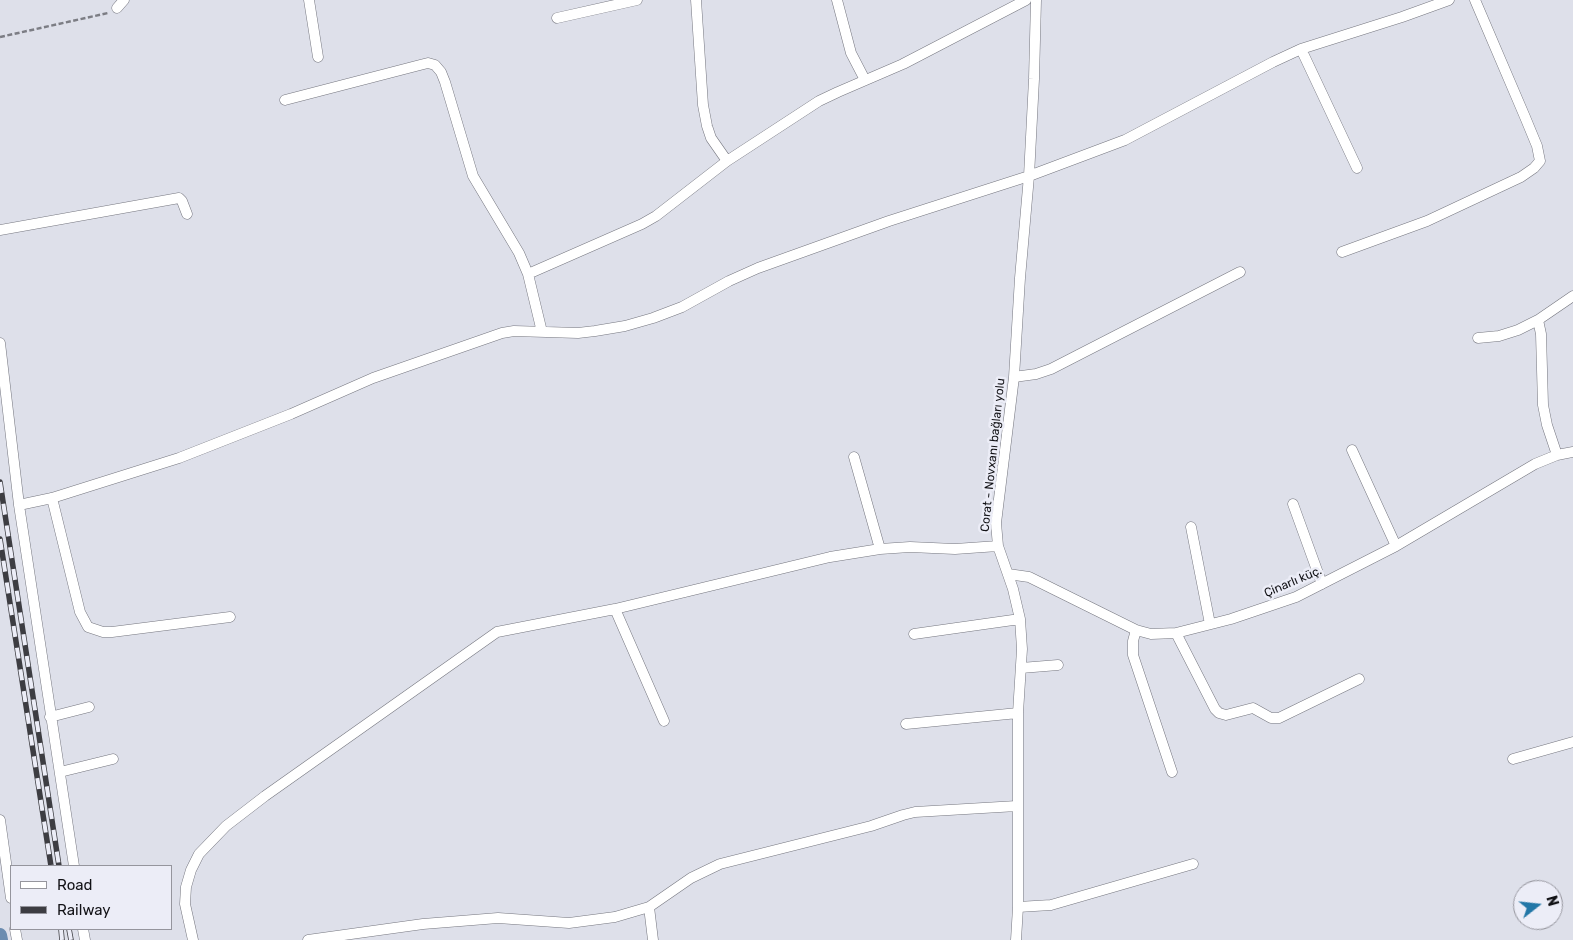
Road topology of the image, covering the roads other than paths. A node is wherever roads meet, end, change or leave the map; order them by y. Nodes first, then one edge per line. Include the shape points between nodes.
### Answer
1 (309, 0) edge
2 (637, 0) edge
3 (696, 0) edge
4 (836, 0) edge
5 (1026, 0) edge
6 (1036, 0) edge
7 (1449, 0) edge
8 (1475, 0) edge
9 (557, 18) dead end
10 (1301, 49) junction
11 (318, 57) dead end
12 (865, 80) junction
13 (285, 100) dead end
14 (727, 161) junction
15 (1357, 168) dead end
16 (1029, 176) junction
17 (187, 214) dead end
18 (0, 230) edge
19 (1342, 252) dead end
20 (1240, 272) dead end
21 (528, 274) junction
22 (1573, 296) edge
23 (1538, 320) junction
24 (542, 332) junction
25 (1478, 338) dead end
26 (0, 343) edge
27 (1014, 377) junction
28 (1352, 450) dead end
29 (1573, 452) edge
30 (1557, 455) junction
31 (854, 457) dead end
32 (52, 498) junction
33 (1294, 504) dead end
34 (19, 505) junction
35 (1191, 527) dead end
36 (998, 546) junction
37 (1396, 546) junction
38 (880, 550) junction
39 (1008, 574) junction
40 (1322, 584) junction
41 (615, 609) junction
42 (230, 617) dead end
43 (1020, 619) junction
44 (1210, 624) junction
45 (1136, 630) junction
46 (1176, 633) junction
47 (914, 634) dead end
48 (1058, 665) dead end
49 (1021, 668) junction
50 (1359, 679) dead end
51 (89, 707) dead end
52 (1018, 713) junction
53 (50, 717) junction
54 (664, 721) dead end
55 (906, 724) dead end
56 (1573, 742) edge
57 (113, 759) dead end
58 (1513, 759) dead end
59 (60, 772) junction
60 (1172, 772) dead end
61 (1017, 806) junction
62 (0, 820) edge
63 (1193, 864) dead end
64 (74, 865) edge
65 (10, 891) edge
66 (649, 907) junction
67 (1018, 907) junction
68 (193, 940) edge
69 (309, 940) edge
70 (653, 940) edge
71 (1016, 940) edge

1 - 11 street
2 - 9 street
3 - 14 street via 706,119 712,138
4 - 12 street via 851,52
5 - 12 street via 903,64
6 - 16 street, Corat - Novxanı bağları yolu
7 - 10 street
8 - 19 street via 1540,160 1521,177 1428,221
10 - 15 street
10 - 16 street via 1125,140
12 - 14 street via 819,102
13 - 21 street via 420,65 435,66 445,82 473,176
14 - 21 street via 642,224
16 - 24 street via 758,268 682,307 653,318 595,331
16 - 27 street, Corat - Novxanı bağları yolu
17 - 18 street via 179,198
20 - 27 street via 1051,369
21 - 24 street
22 - 23 street
23 - 25 street via 1500,336
23 - 30 street via 1542,343 1543,405
24 - 32 street via 502,333 410,364 179,458
26 - 34 street
27 - 36 street, Corat - Novxanı bağları yolu via 996,523
28 - 37 street
29 - 30 street, Çinarlı küç.
30 - 37 street, Çinarlı küç. via 1535,464
31 - 38 street
32 - 34 street
32 - 42 street via 80,612 88,626 112,632
33 - 40 street
34 - 53 street
35 - 44 street
36 - 38 street
36 - 39 street, Corat - Novxanı bağları yolu
37 - 40 street, Çinarlı küç.
38 - 41 street via 830,557
39 - 43 street, Corat - Novxanı bağları yolu
39 - 45 street, Çinarlı küç. via 1029,577
40 - 44 street, Çinarlı küç. via 1279,603
41 - 54 street
41 - 68 street via 497,632 226,826 199,854 186,887
43 - 47 street
43 - 49 street, Corat - Novxanı bağları yolu
44 - 46 street, Çinarlı küç.
45 - 46 street, Çinarlı küç. via 1151,634
45 - 60 street via 1133,655
46 - 50 street via 1215,709 1226,715 1252,708 1271,718 1279,718
48 - 49 street
49 - 52 street, Corat - Novxanı bağları yolu
51 - 53 street
52 - 55 street
52 - 61 street, Corat - Novxanı bağları yolu
53 - 59 street
56 - 58 street
57 - 59 street
59 - 64 street
61 - 66 street via 915,812 720,864 691,878
61 - 67 street, Corat - Novxanı bağları yolu
62 - 65 street
63 - 67 street via 1051,905
66 - 69 street via 590,922 498,918 423,924
66 - 70 street
67 - 71 street, Corat - Novxanı bağları yolu

